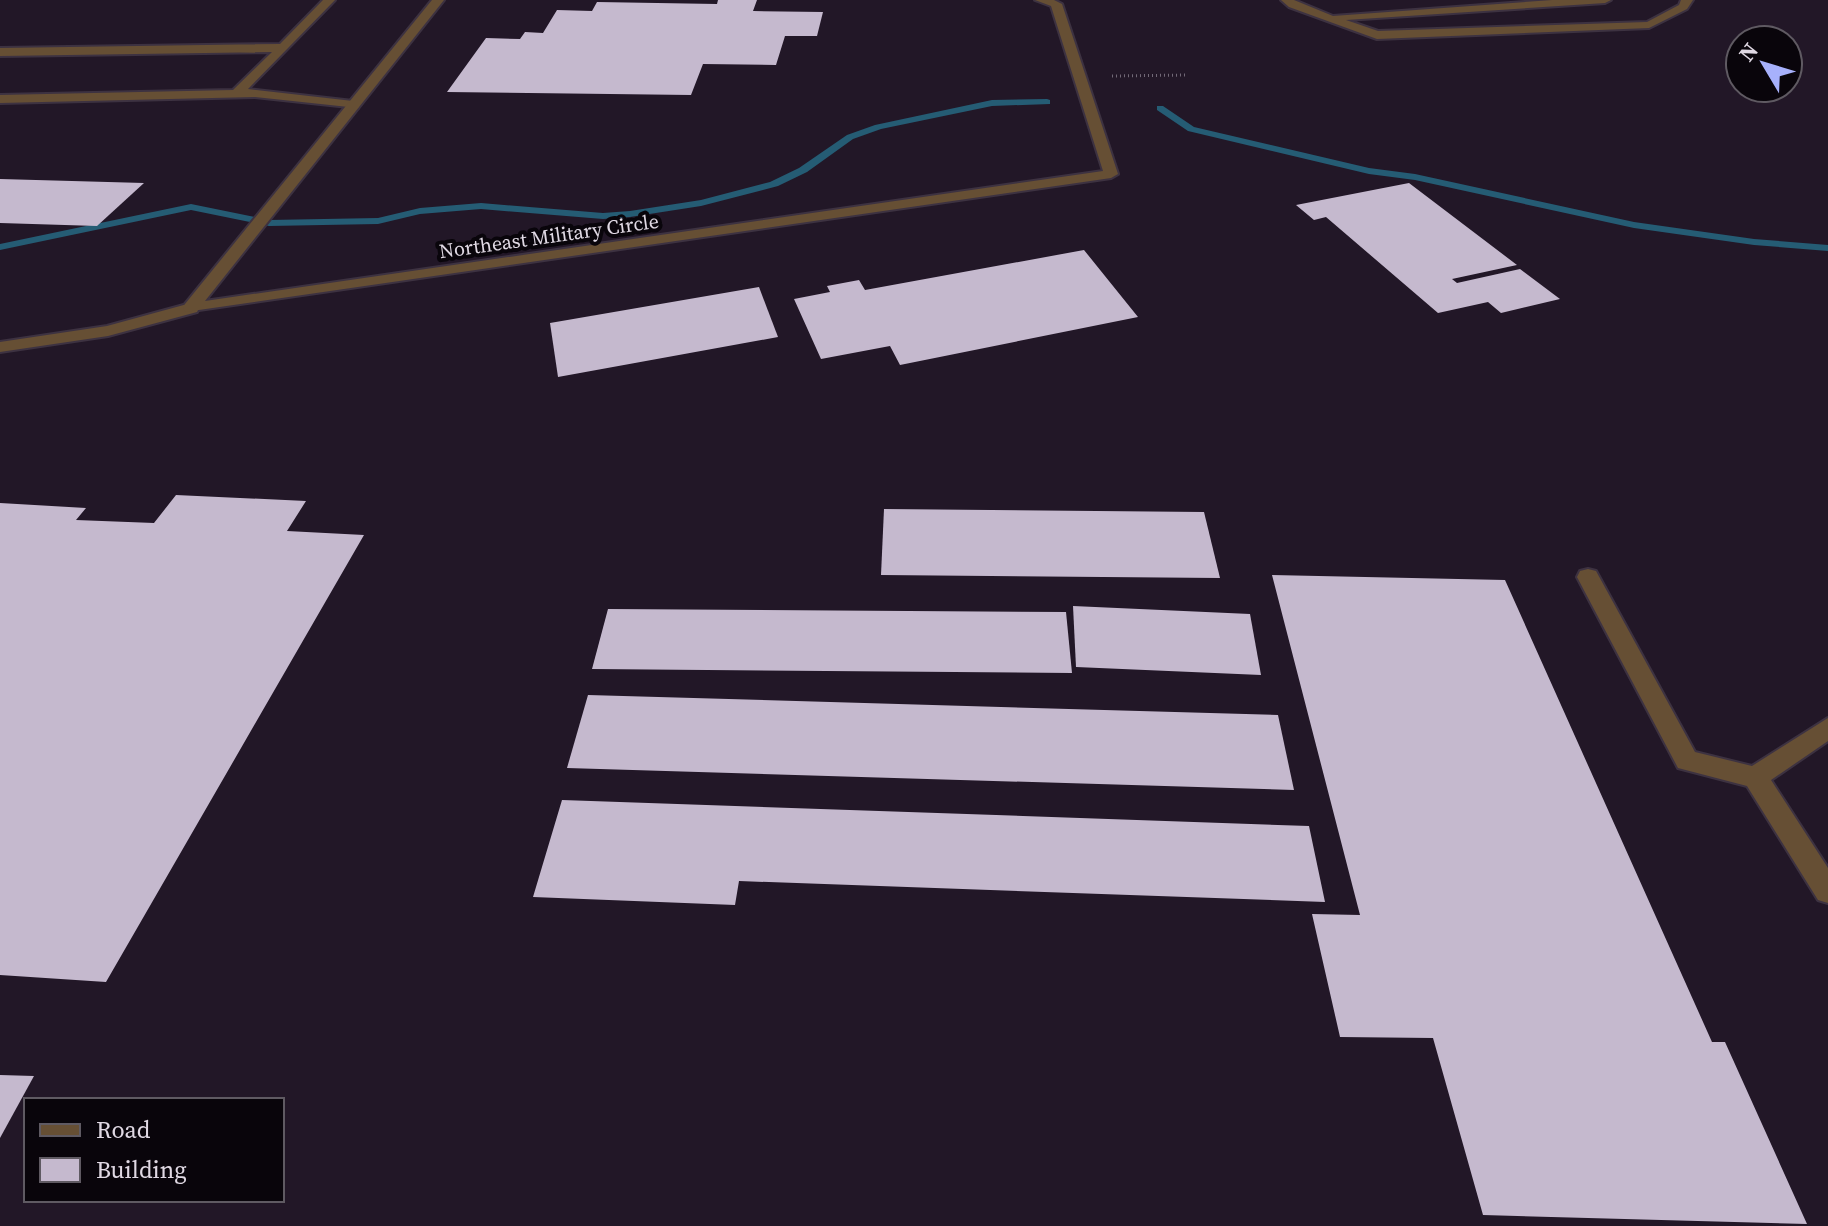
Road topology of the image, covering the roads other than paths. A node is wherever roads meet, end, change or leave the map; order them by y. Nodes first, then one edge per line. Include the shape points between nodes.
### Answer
1 (329, 0) edge
2 (438, 0) edge
3 (1041, 0) edge
4 (1287, 0) edge
5 (1605, 0) edge
6 (1687, 0) edge
7 (1329, 18) junction
8 (283, 48) junction
9 (0, 52) edge
10 (236, 94) junction
11 (0, 99) edge
12 (353, 105) junction
13 (191, 308) junction
14 (0, 347) edge
15 (1588, 577) dead end
16 (1828, 728) edge
17 (1755, 777) junction
18 (1828, 891) edge

1 - 8 street
2 - 12 street
3 - 13 street, Northeast Military Circle via 1056,4 1111,174
4 - 7 street
5 - 7 street
6 - 7 street via 1649,25 1377,35
8 - 9 street
8 - 10 street
10 - 11 street
10 - 12 street
12 - 13 street
13 - 14 street via 108,331
15 - 17 street via 1687,761
16 - 17 street
17 - 18 street

